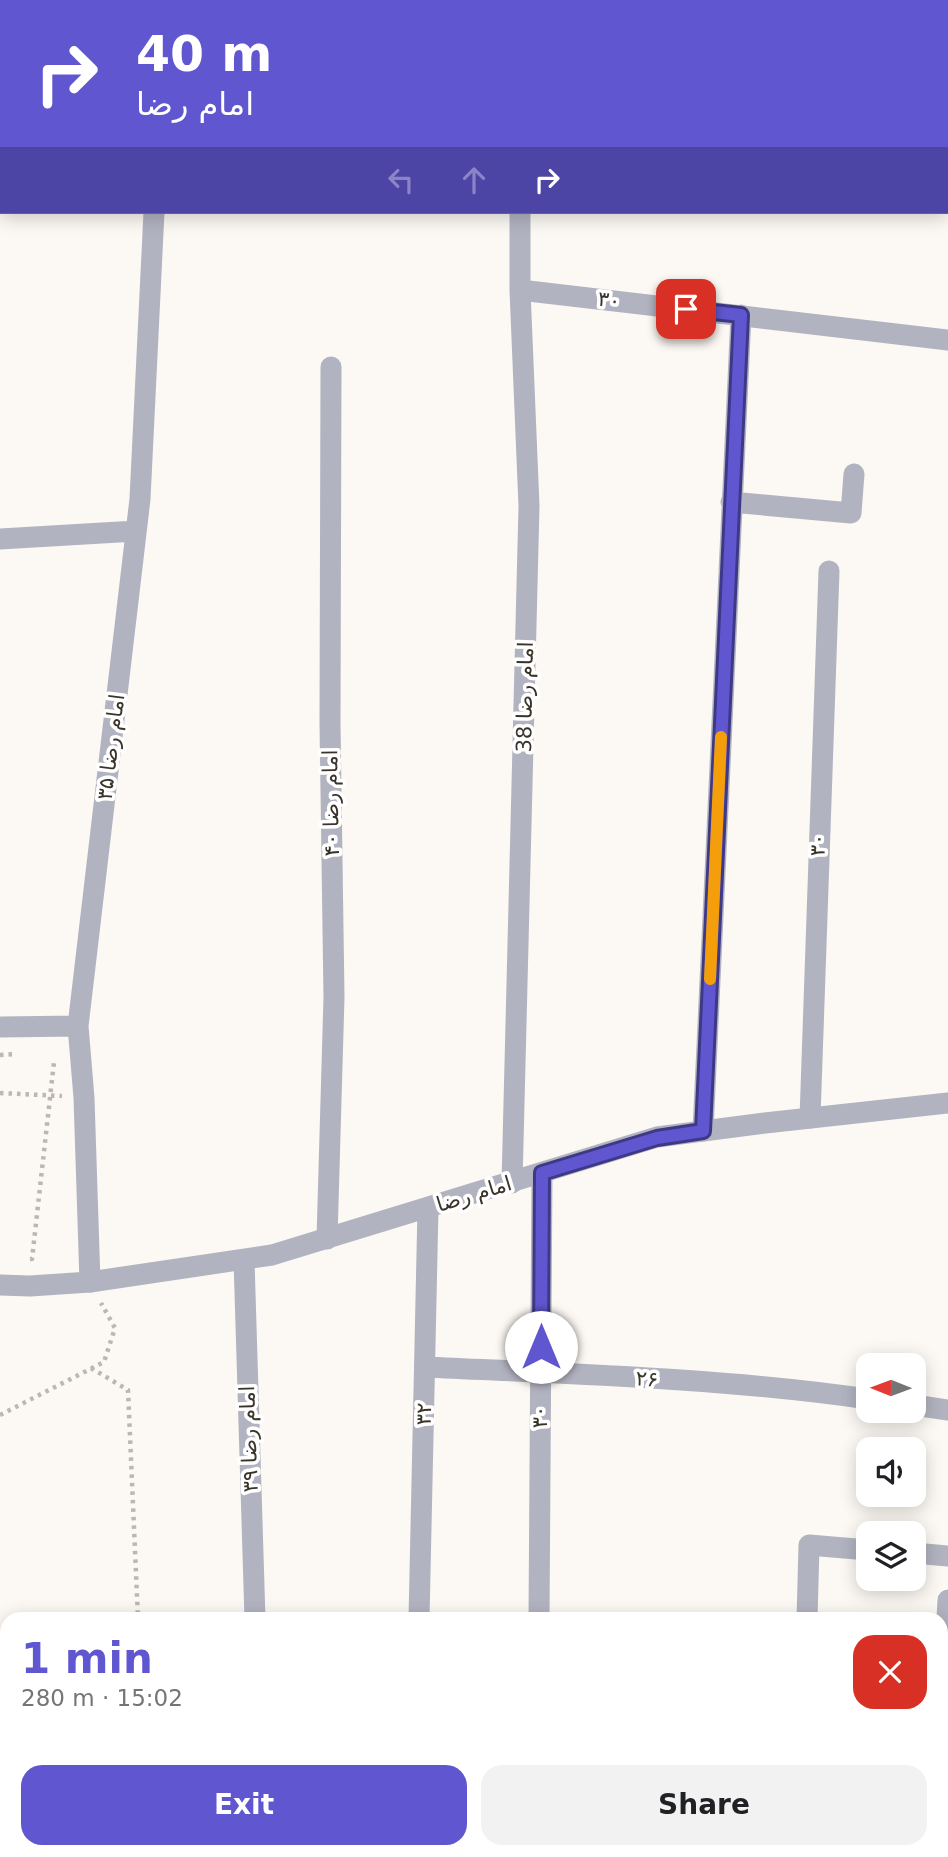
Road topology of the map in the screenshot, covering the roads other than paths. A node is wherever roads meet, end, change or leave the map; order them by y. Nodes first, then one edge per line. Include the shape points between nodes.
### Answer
1 (154, 214) edge
2 (520, 214) edge
3 (520, 290) junction
4 (741, 315) junction
5 (948, 340) edge
6 (331, 367) dead end
7 (853, 474) dead end
8 (731, 502) junction
9 (136, 531) junction
10 (0, 539) edge
11 (829, 572) dead end
12 (78, 1026) junction
13 (0, 1027) edge
14 (948, 1103) edge
15 (810, 1118) junction
16 (703, 1131) junction
17 (542, 1173) junction
18 (512, 1183) junction
19 (428, 1208) junction
20 (327, 1239) junction
21 (244, 1260) junction
22 (90, 1282) junction
23 (0, 1285) edge
24 (425, 1367) junction
25 (541, 1372) junction
26 (856, 1397) edge
27 (926, 1407) edge
28 (948, 1410) edge
29 (856, 1549) edge
30 (926, 1554) edge
31 (948, 1556) edge
32 (255, 1612) edge
33 (419, 1612) edge
34 (539, 1612) edge
35 (807, 1612) edge

1 - 9 street, امام رضا ۳۵
2 - 3 street, امام رضا 38
3 - 4 street, ۳۰
3 - 18 street, امام رضا 38 via 529,506
4 - 5 street, ۳۰
4 - 8 street
6 - 20 street, امام رضا ۴۰ via 334,997
7 - 8 street via 851,513
8 - 16 street
9 - 10 street
9 - 12 street, امام رضا ۳۵
11 - 15 street, ۳۰
12 - 13 street
12 - 22 street, امام رضا ۳۵
14 - 15 street, امام رضا
15 - 16 street, امام رضا
16 - 17 street, امام رضا via 657,1138
17 - 18 street, امام رضا
17 - 25 street, ۳۰
18 - 19 street, امام رضا
19 - 20 street, امام رضا
19 - 24 street, ۳۲
20 - 21 street, امام رضا
21 - 22 street, امام رضا
21 - 32 street, امام رضا ۳۹
22 - 23 street, امام رضا
24 - 25 street, ۲۶
24 - 33 street, ۳۲
25 - 26 street, ۲۶ via 797,1389
25 - 34 street, ۳۰
27 - 28 street
29 - 35 street via 809,1545
30 - 31 street

